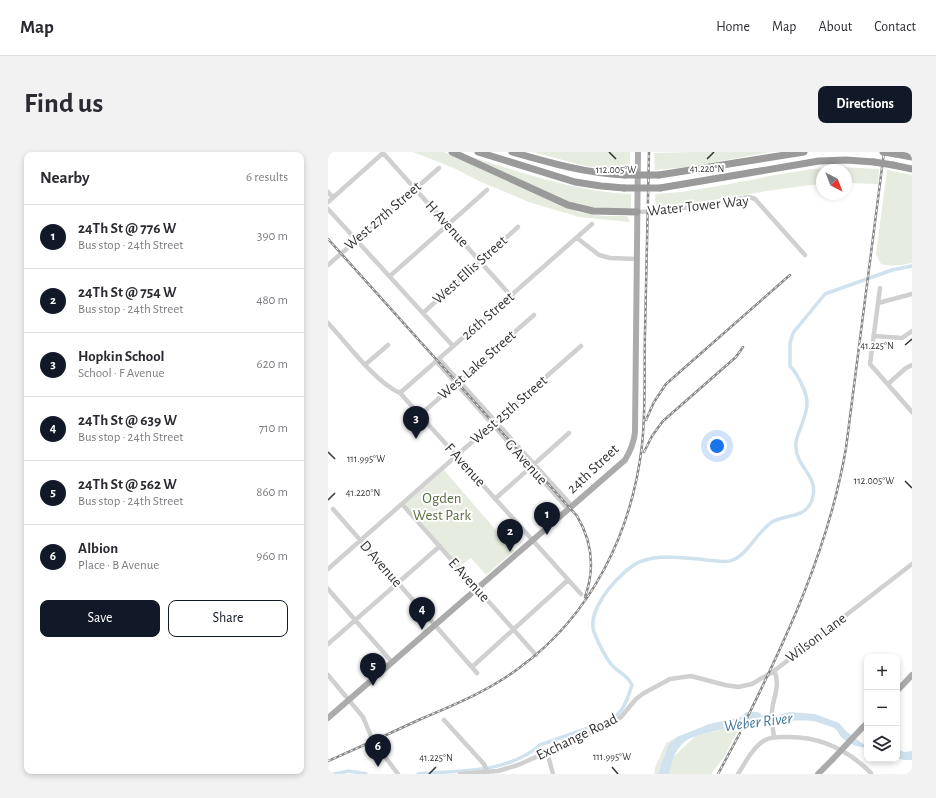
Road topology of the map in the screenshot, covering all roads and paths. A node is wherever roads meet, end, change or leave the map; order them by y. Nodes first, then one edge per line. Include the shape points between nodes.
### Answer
1 (452, 152) edge
2 (478, 152) edge
3 (512, 152) edge
4 (638, 152) edge
5 (804, 152) edge
6 (883, 152) edge
7 (383, 153) edge
8 (912, 157) edge
9 (439, 168) dead end
10 (912, 169) edge
11 (415, 189) junction
12 (487, 190) dead end
13 (328, 192) edge
14 (333, 198) junction
15 (328, 202) edge
16 (328, 209) edge
17 (637, 212) junction
18 (592, 224) dead end
19 (448, 225) junction
20 (518, 227) dead end
21 (577, 238) junction
22 (356, 240) junction
23 (805, 255) dead end
24 (637, 258) junction
25 (480, 261) junction
26 (328, 265) edge
27 (390, 276) junction
28 (880, 288) dead end
29 (912, 294) edge
30 (511, 296) junction
31 (878, 303) junction
32 (422, 313) junction
33 (534, 315) dead end
34 (328, 322) edge
35 (912, 331) edge
36 (874, 336) junction
37 (388, 345) dead end
38 (453, 346) junction
39 (581, 346) dead end
40 (438, 360) junction
41 (366, 364) junction
42 (912, 365) edge
43 (457, 382) junction
44 (888, 384) junction
45 (400, 393) junction
46 (912, 412) edge
47 (420, 415) junction
48 (494, 424) junction
49 (569, 433) dead end
50 (456, 456) junction
51 (532, 466) junction
52 (495, 498) junction
53 (402, 504) junction
54 (570, 508) junction
55 (333, 510) dead end
56 (360, 540) junction
57 (532, 540) junction
58 (440, 546) junction
59 (912, 564) edge
60 (328, 569) edge
61 (568, 580) junction
62 (398, 583) junction
63 (328, 589) edge
64 (477, 589) junction
65 (581, 594) dead end
66 (355, 620) junction
67 (435, 625) junction
68 (513, 629) junction
69 (328, 644) edge
70 (536, 655) dead end
71 (392, 662) junction
72 (472, 667) junction
73 (774, 671) junction
74 (477, 673) dead end
75 (328, 675) edge
76 (912, 675) edge
77 (898, 690) edge
78 (349, 700) junction
79 (328, 718) edge
80 (444, 720) dead end
81 (864, 726) edge
82 (774, 737) junction
83 (547, 752) junction
84 (487, 771) junction
85 (397, 773) edge
86 (871, 773) dead end
87 (460, 774) edge
88 (553, 774) edge
89 (738, 774) edge
90 (818, 774) edge

1 - 17 highway via 568,205 593,211
2 - 10 highway, bridge via 575,182 624,188 660,188 819,161 874,162
3 - 5 highway, bridge via 576,170 625,176 659,175
4 - 17 main road, 24th Street
6 - 8 highway, bridge
7 - 11 street, H Avenue
7 - 14 street
9 - 11 street, West 27th Street
11 - 19 street, H Avenue
11 - 22 street, West 27th Street
12 - 19 street
13 - 14 street
14 - 15 street
16 - 22 street
17 - 23 street, Water Tower Way via 665,212 749,197 755,199
17 - 24 main road, 24th Street
18 - 21 street, 26th Street
19 - 25 street, H Avenue
19 - 27 street
20 - 25 street, West Ellis Street
21 - 24 street via 599,255 610,258
21 - 30 street, 26th Street
22 - 26 street, West 27th Street
22 - 27 street
24 - 54 main road, 24th Street via 634,443 625,460
25 - 30 street, H Avenue
25 - 32 street, West Ellis Street
27 - 32 street
28 - 31 street
29 - 31 street
30 - 38 street, 26th Street
31 - 36 street
32 - 38 street
33 - 43 street, West Lake Street
34 - 41 street, F Avenue
35 - 36 street via 902,338
36 - 44 street via 870,364
37 - 41 street
38 - 40 street, 26th Street
39 - 48 street, West 25th Street
40 - 43 street, G Avenue
40 - 45 street, 26th Street
41 - 45 street, F Avenue via 378,378
42 - 44 street
43 - 47 street, West Lake Street
43 - 48 street, G Avenue
44 - 46 street
45 - 47 street, F Avenue
47 - 50 street, F Avenue
48 - 50 street, West 25th Street
48 - 51 street, G Avenue
49 - 51 street
50 - 52 street, F Avenue
50 - 53 street, West 25th Street
51 - 52 street
51 - 54 street, G Avenue
52 - 57 street, F Avenue
53 - 56 street, West 25th Street
53 - 58 street, E Avenue
54 - 57 main road, 24th Street
55 - 56 street, D Avenue
56 - 60 street, West 25th Street
56 - 62 street, D Avenue
57 - 61 street, F Avenue
57 - 64 main road, 24th Street
58 - 62 street
58 - 64 street, E Avenue
59 - 73 street, Wilson Lane
61 - 65 street, F Avenue
61 - 68 street
62 - 66 street
62 - 67 street, D Avenue
63 - 66 street
64 - 67 main road, 24th Street
64 - 68 street, E Avenue
66 - 69 street
66 - 71 street
67 - 71 main road, 24th Street
67 - 72 street, D Avenue
68 - 70 street, E Avenue
68 - 72 street
71 - 78 main road, 24th Street
72 - 74 street, D Avenue
73 - 82 street, Wilson Lane via 777,682 771,713
73 - 83 street, Exchange Road via 752,684 738,687 691,676 670,679 636,699 621,717 610,724
75 - 78 street
76 - 77 main road
78 - 79 main road, 24th Street
78 - 85 street via 363,716 373,741
80 - 84 street via 484,764
81 - 90 main road, bridge
82 - 86 street via 803,737 821,741 847,753
82 - 89 street via 756,748
83 - 84 street, Exchange Road via 518,765 498,771
83 - 88 street
84 - 87 street, Exchange Road

